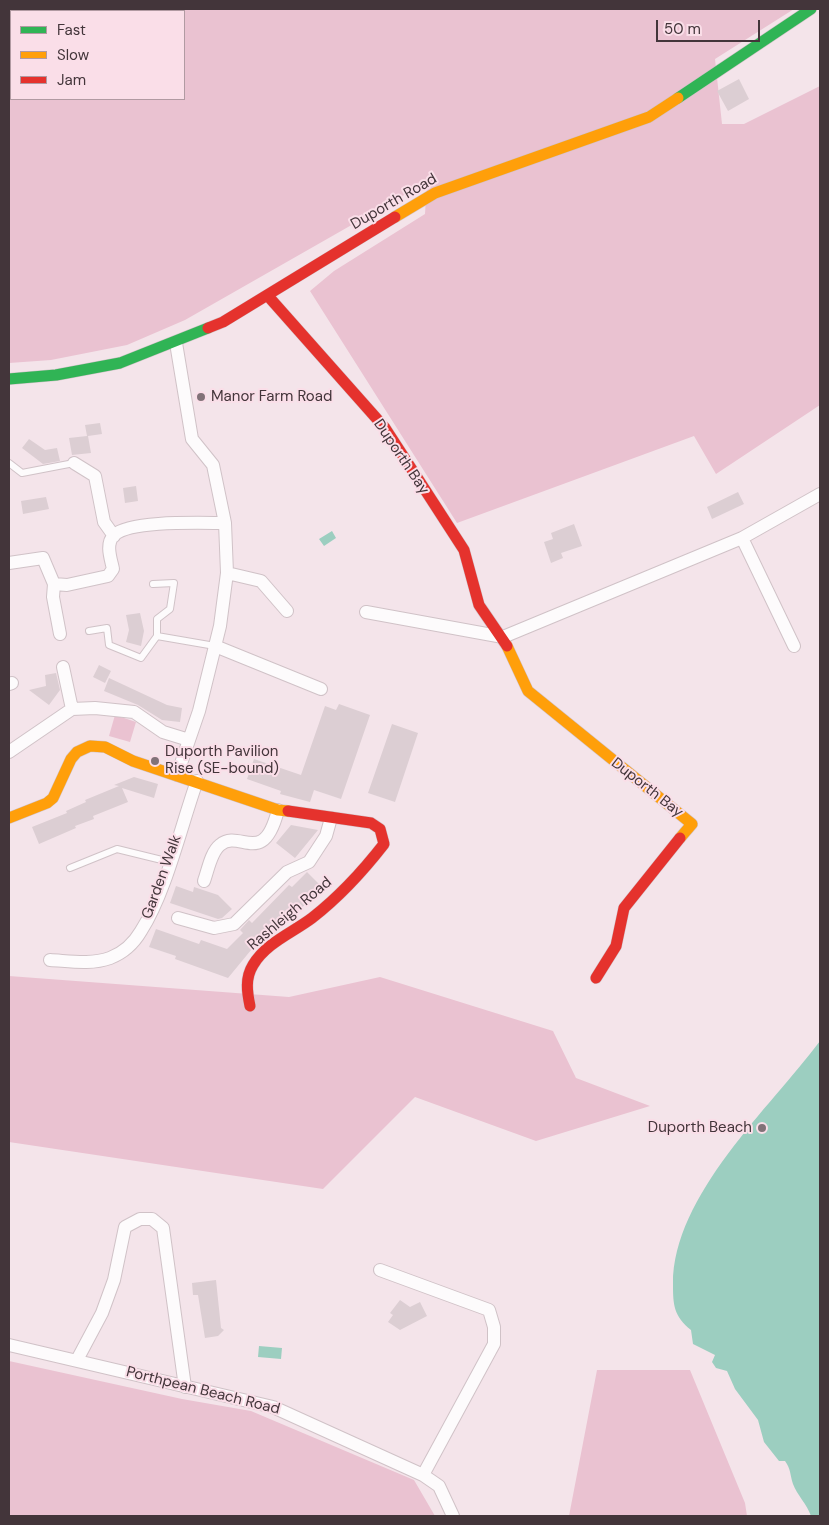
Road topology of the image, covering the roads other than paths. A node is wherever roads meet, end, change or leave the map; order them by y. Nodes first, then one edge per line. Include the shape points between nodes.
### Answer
1 (811, 9) edge
2 (268, 296) junction
3 (176, 343) junction
4 (9, 379) edge
5 (9, 463) edge
6 (74, 464) joint
7 (820, 494) edge
8 (225, 523) junction
9 (114, 536) junction
10 (742, 538) junction
11 (9, 563) edge
12 (227, 573) junction
13 (54, 584) junction
14 (153, 584) dead end
15 (287, 611) dead end
16 (366, 612) dead end
17 (89, 631) dead end
18 (60, 634) dead end
19 (157, 636) junction
20 (502, 637) junction
21 (215, 646) junction
22 (794, 646) dead end
23 (64, 667) dead end
24 (321, 689) dead end
25 (72, 709) junction
26 (189, 740) junction
27 (9, 752) edge
28 (177, 775) junction
29 (197, 781) junction
30 (278, 810) junction
31 (9, 818) edge
32 (331, 818) junction
33 (170, 862) junction
34 (70, 868) dead end
35 (204, 881) dead end
36 (178, 918) dead end
37 (50, 960) dead end
38 (596, 978) dead end
39 (250, 1006) dead end
40 (380, 1270) dead end
41 (9, 1344) edge
42 (77, 1360) junction
43 (185, 1387) junction
44 (423, 1475) junction
45 (452, 1516) edge

1 - 2 street, Duporth Road via 649,117 435,193
2 - 3 street, Duporth Road via 223,322
2 - 20 street, Duporth Bay via 385,428 464,550 479,606
3 - 4 street, Duporth Road via 120,363 56,375
3 - 8 street via 192,439 213,465
5 - 6 lane via 22,473
6 - 9 street via 95,476 104,522
7 - 10 street
8 - 9 street via 168,523 126,529
8 - 12 street
9 - 13 street via 109,545 113,569 108,576 67,585
10 - 20 street
10 - 22 street
11 - 13 street via 43,558
12 - 15 street via 261,581
12 - 21 street
13 - 18 street via 53,597
14 - 19 lane via 174,583 170,608 157,619
16 - 20 street
17 - 19 lane via 107,628 109,645 141,658
19 - 21 lane
20 - 38 street, Duporth Bay via 528,691 692,824 624,908 616,946
21 - 24 street
21 - 26 street
23 - 25 street
25 - 26 street via 134,712 163,732
25 - 27 street
26 - 28 street
28 - 29 street, Rashleigh Road
28 - 31 street, Rashleigh Road via 133,761 105,746 90,746 71,759 53,798
29 - 30 street, Rashleigh Road
29 - 33 street, Garden Walk
30 - 32 street, Rashleigh Road
30 - 35 street via 274,827 266,838 250,844 228,840 220,845
32 - 36 street via 326,836 310,862 287,872 234,924 214,928
32 - 39 street, Rashleigh Road via 371,823 380,829 384,844 373,860 313,918 273,945 253,964 244,986
33 - 34 lane via 117,849
33 - 37 street, Garden Walk via 142,931 123,951 96,961
40 - 44 street via 489,1310 494,1327 494,1344
41 - 42 street, Porthpean Beach Road
42 - 43 street, Porthpean Beach Road
42 - 43 street via 102,1313 114,1280 125,1227 152,1219 163,1228
43 - 44 street, Porthpean Beach Road via 274,1407
44 - 45 street, Porthpean Beach Road via 439,1486

